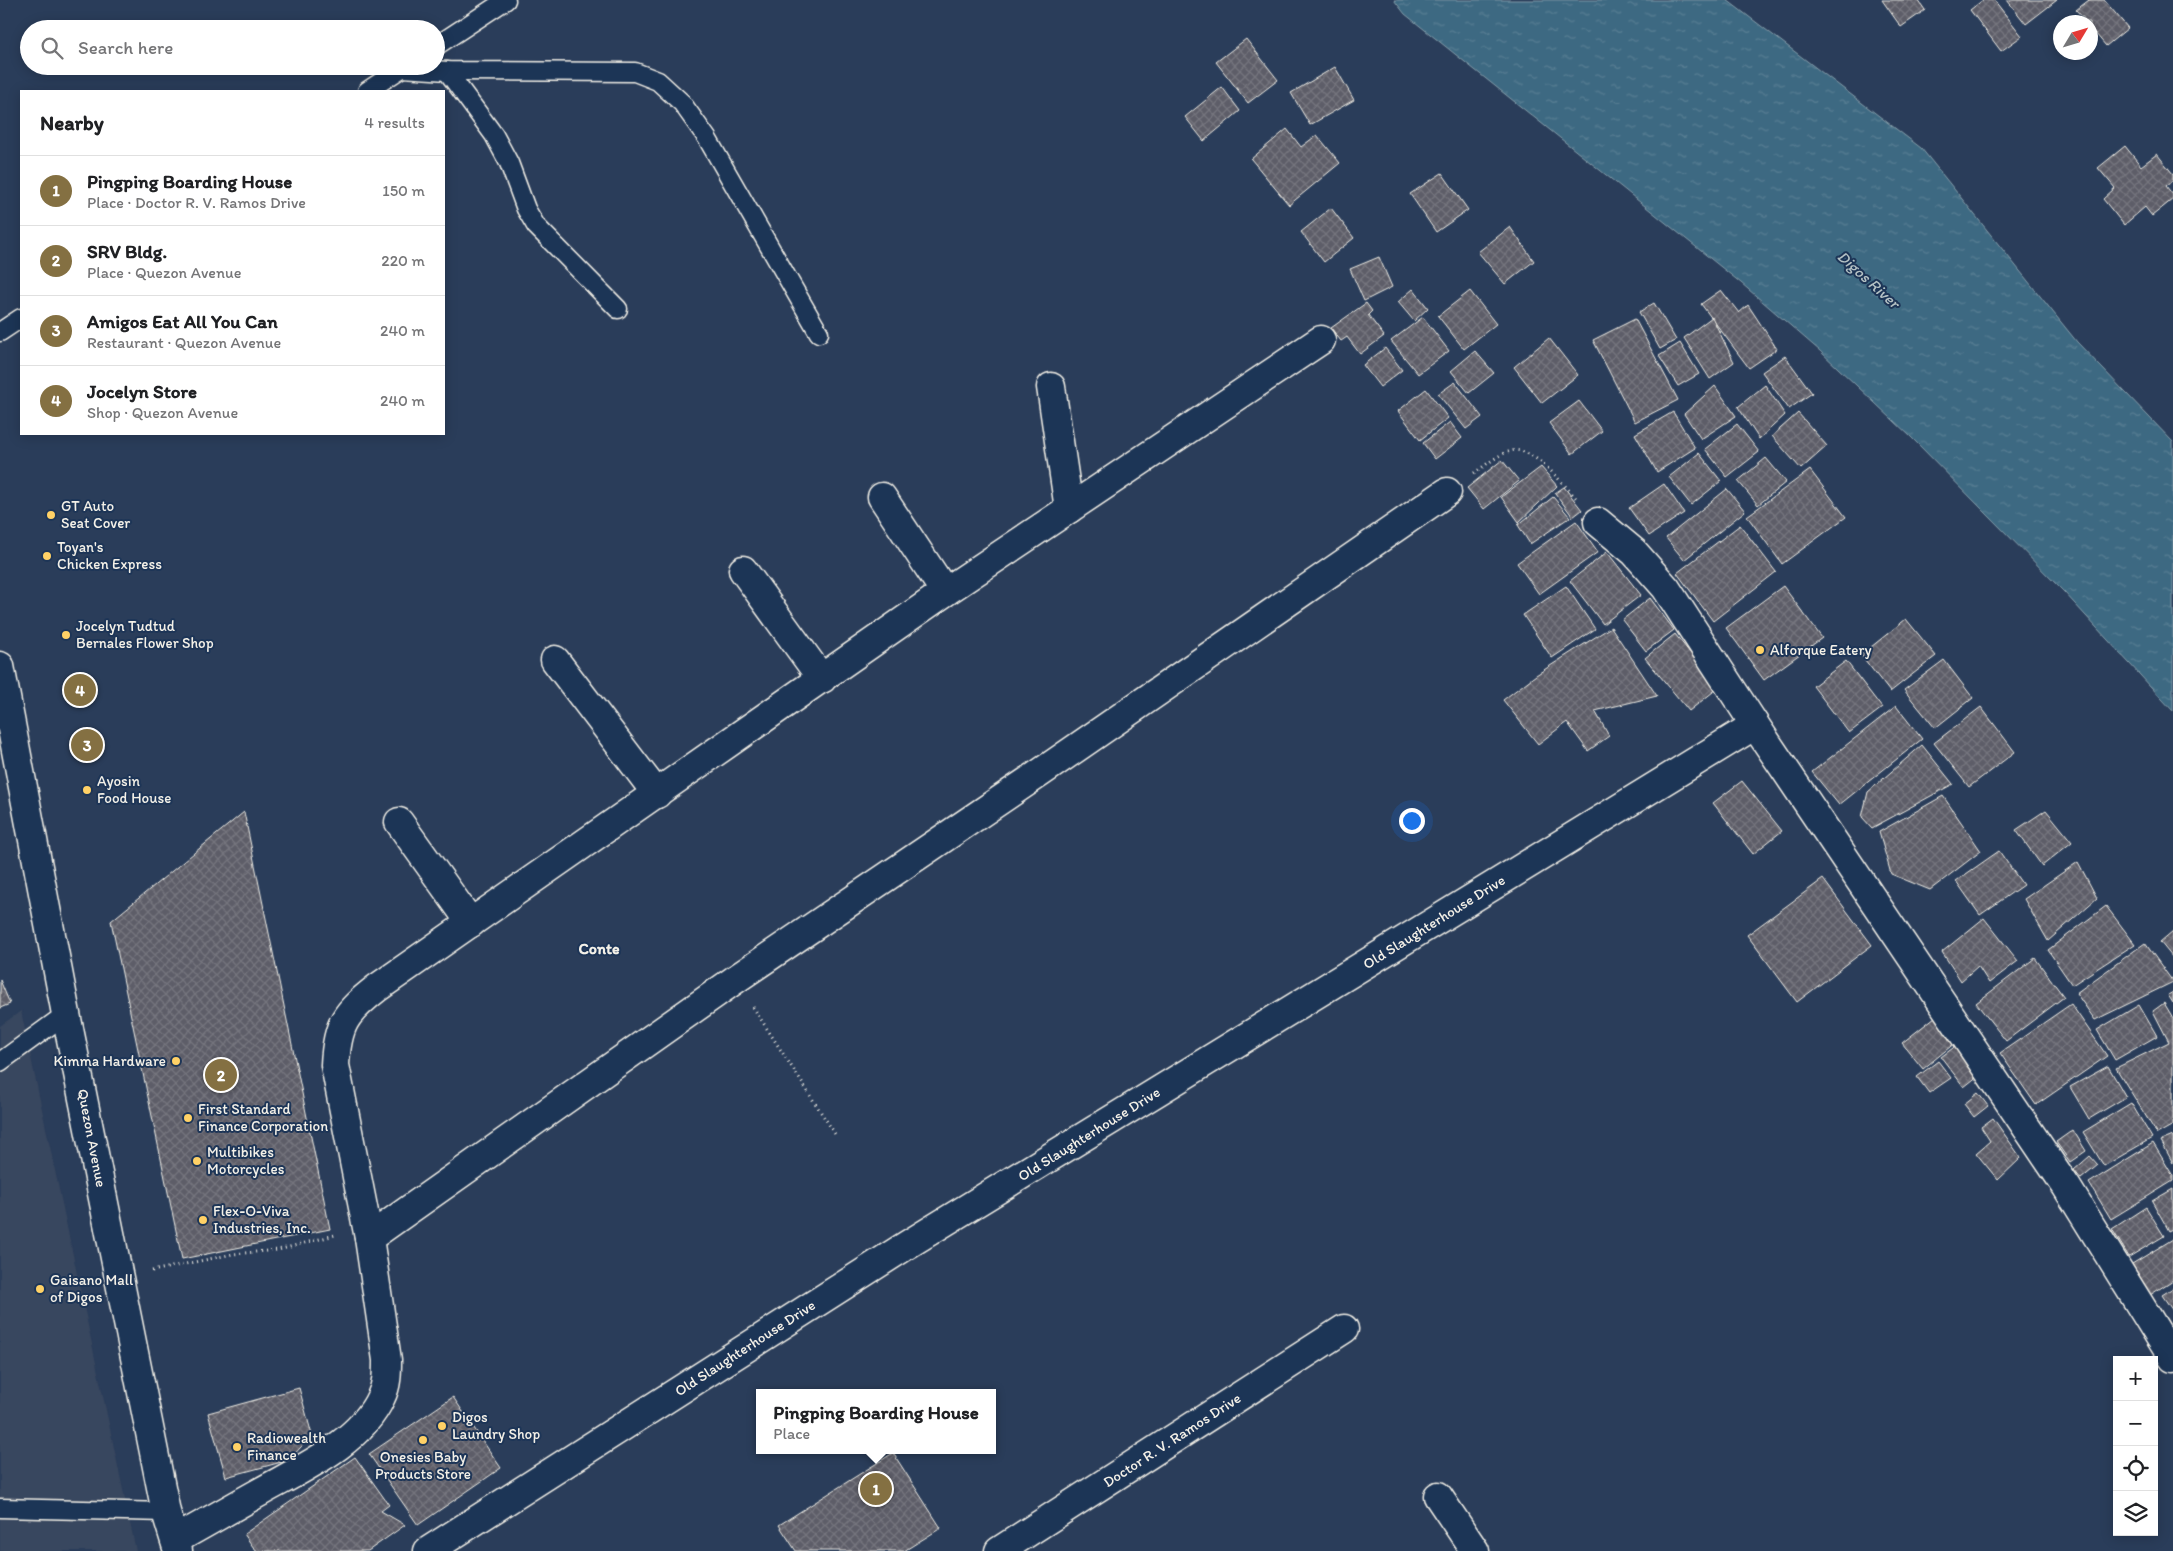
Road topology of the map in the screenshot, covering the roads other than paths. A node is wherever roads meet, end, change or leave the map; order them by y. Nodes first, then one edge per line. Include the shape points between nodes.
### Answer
1 (506, 0) edge
2 (445, 40) edge
3 (447, 71) joint
4 (392, 75) edge
5 (369, 90) edge
6 (618, 309) dead end
7 (20, 319) edge
8 (0, 332) edge
9 (819, 333) dead end
10 (1321, 340) dead end
11 (1051, 387) dead end
12 (1447, 492) road end
13 (882, 497) dead end
14 (1070, 509) junction
15 (1598, 522) road end
16 (743, 570) dead end
17 (945, 592) junction
18 (555, 660) dead end
19 (0, 666) edge
20 (822, 679) junction
21 (1755, 725) junction
22 (657, 794) junction
23 (399, 822) dead end
24 (471, 923) junction
25 (66, 1014) junction
26 (0, 1062) edge
27 (368, 1233) junction
28 (1344, 1329) dead end
29 (2173, 1358) edge
30 (1438, 1496) dead end
31 (0, 1508) edge
32 (166, 1512) junction
33 (176, 1546) edge
34 (428, 1551) edge
35 (999, 1551) edge
36 (1475, 1551) edge

1 - 2 lane
3 - 6 lane via 494,135 536,226
3 - 9 lane via 634,72 658,81 682,103 707,138
4 - 5 lane
7 - 8 lane
10 - 14 street
11 - 14 street
12 - 27 street
13 - 17 street
14 - 17 street
15 - 21 street via 1634,552 1666,588
16 - 20 street
17 - 20 street
18 - 22 street
19 - 25 street, Quezon Avenue
20 - 22 street
21 - 29 street via 2066,1186
21 - 34 street, Old Slaughterhouse Drive via 907,1245
22 - 24 street
23 - 24 street
24 - 27 street via 359,1002 340,1031 335,1065
25 - 26 lane
25 - 32 street, Quezon Avenue
27 - 33 street via 387,1360 387,1378 381,1397 349,1436 324,1456
28 - 35 street, Doctor R. V. Ramos Drive
30 - 36 street
31 - 32 lane
32 - 33 street, Quezon Avenue

